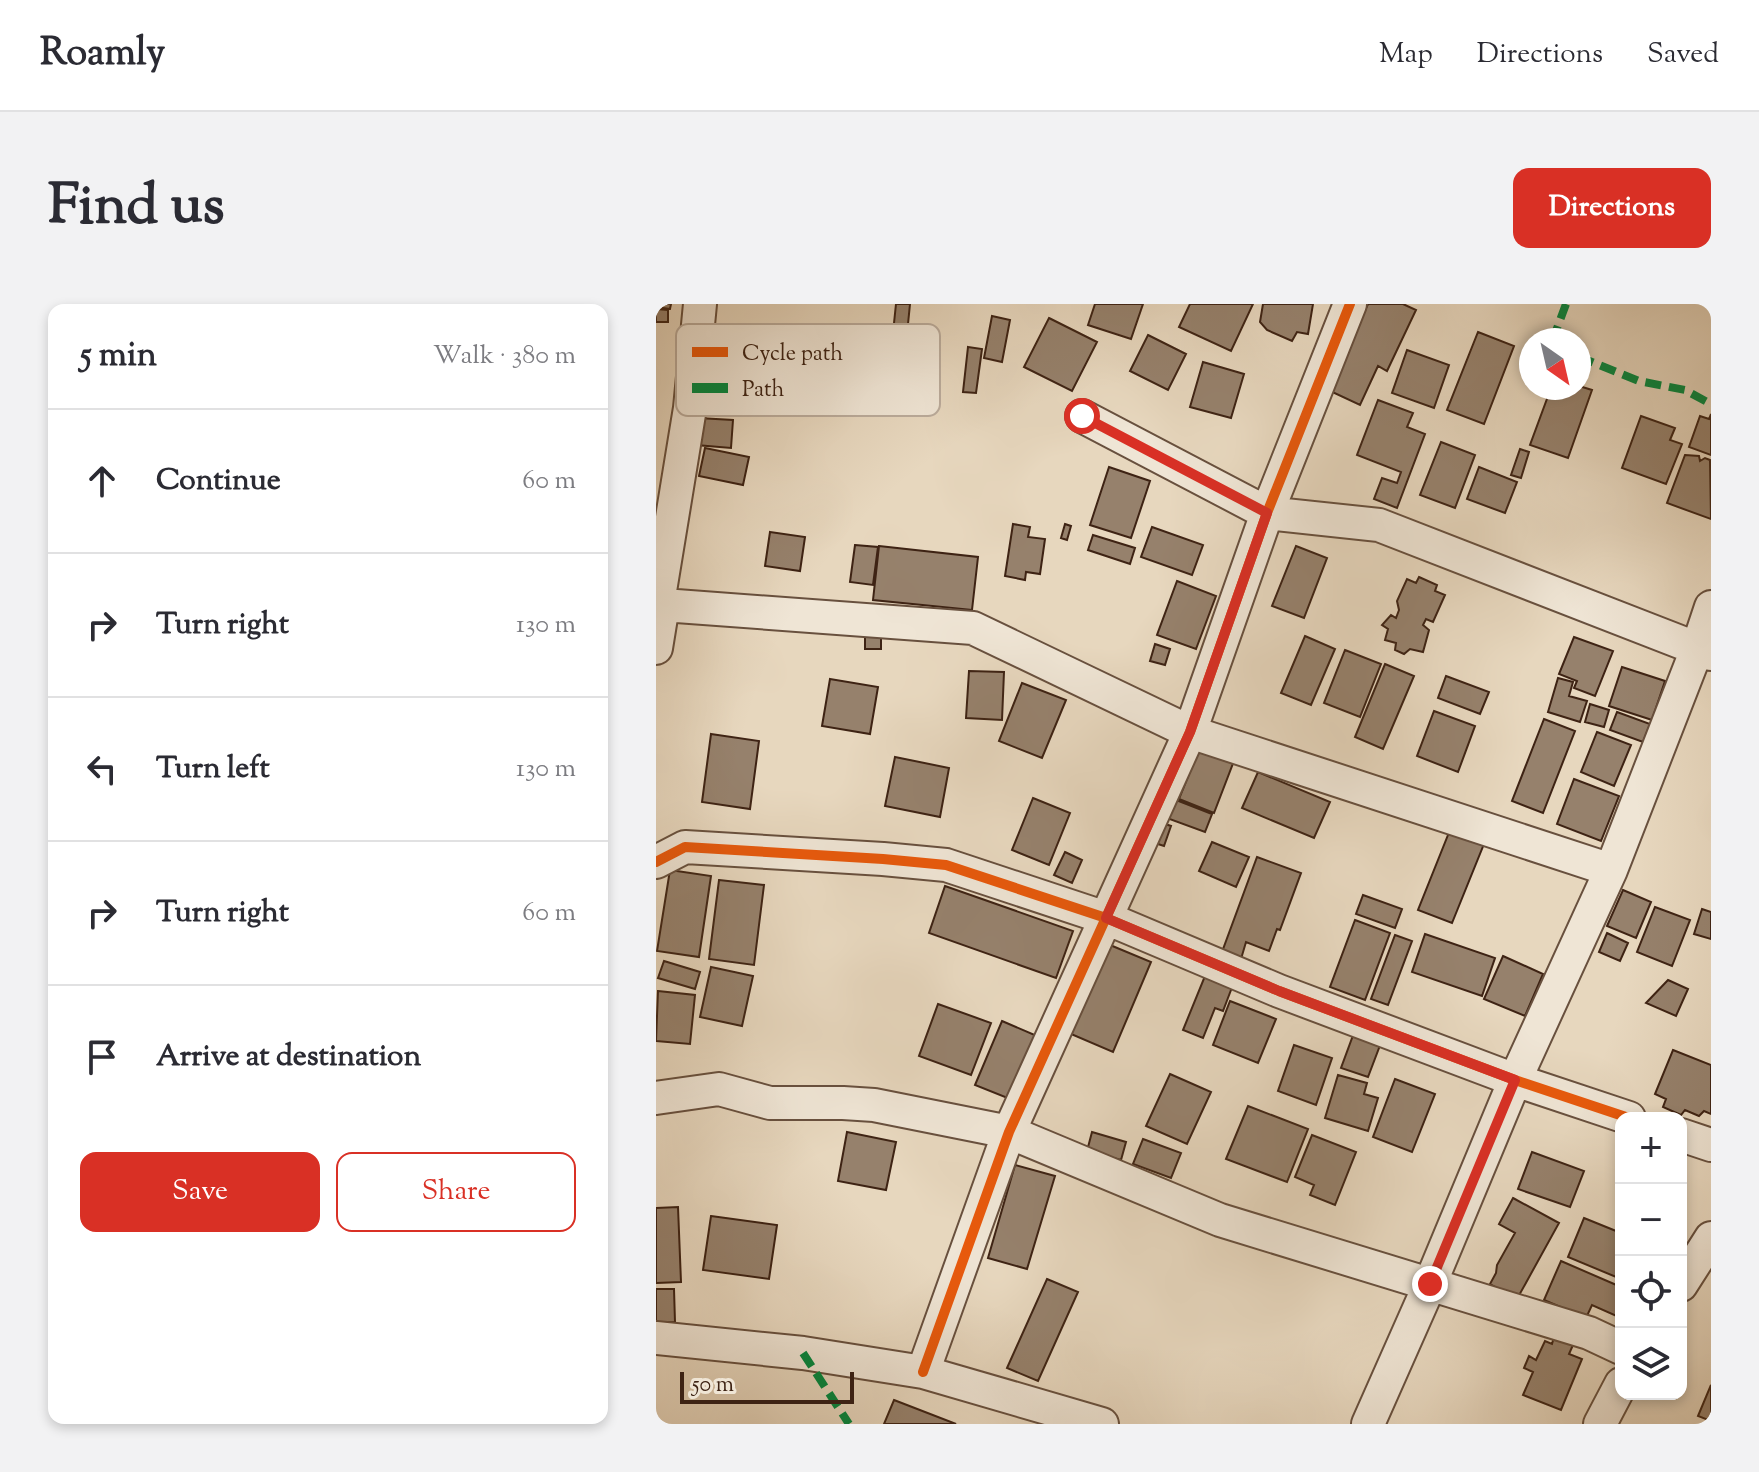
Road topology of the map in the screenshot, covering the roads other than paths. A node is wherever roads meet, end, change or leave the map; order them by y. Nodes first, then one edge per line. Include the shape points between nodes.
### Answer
1 (700, 304) edge
2 (1350, 304) edge
3 (698, 324) edge
4 (689, 416) edge
5 (1082, 416) dead end
6 (1267, 513) junction
7 (663, 605) junction
8 (1711, 607) edge
9 (656, 648) edge
10 (1704, 651) edge
11 (1190, 732) junction
12 (656, 862) edge
13 (1611, 870) junction
14 (1106, 918) junction
15 (1515, 1080) junction
16 (656, 1098) edge
17 (1615, 1113) edge
18 (1009, 1132) junction
19 (1687, 1137) edge
20 (1711, 1145) edge
21 (1711, 1238) edge
22 (1687, 1276) edge
23 (1430, 1284) junction
24 (656, 1338) edge
25 (1615, 1345) edge
26 (923, 1372) junction
27 (1615, 1395) edge
28 (1102, 1424) edge
29 (1368, 1424) edge
30 (1600, 1424) edge

1 - 3 street
2 - 6 street
4 - 7 street via 660,591
5 - 6 street
6 - 10 street via 1379,525
6 - 11 street
7 - 9 street
7 - 11 street via 973,628
8 - 10 street
10 - 13 street
11 - 13 street
11 - 14 street
12 - 14 street via 685,847 946,865
13 - 15 street
14 - 15 street via 1279,991
14 - 18 street
15 - 17 street
15 - 23 street
16 - 18 street via 719,1089 770,1103 874,1105
18 - 23 street via 1220,1220
18 - 26 street
19 - 20 street
21 - 22 street
23 - 25 street
23 - 29 street
24 - 26 street
26 - 28 street
27 - 30 street

